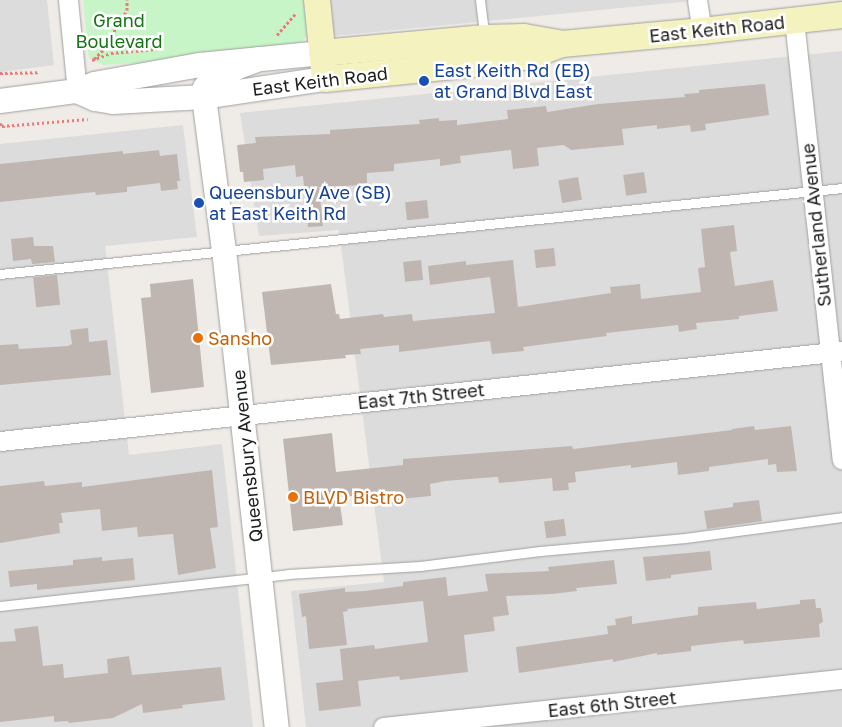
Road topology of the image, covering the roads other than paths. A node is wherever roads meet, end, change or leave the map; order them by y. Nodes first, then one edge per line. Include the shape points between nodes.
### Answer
1 (68, 0) edge
2 (480, 0) edge
3 (696, 0) edge
4 (306, 6) edge
5 (842, 15) edge
6 (794, 20) junction
7 (702, 31) junction
8 (484, 38) junction
9 (562, 44) junction
10 (265, 51) junction
11 (324, 66) junction
12 (157, 73) junction
13 (77, 91) junction
14 (204, 96) junction
15 (0, 101) edge
16 (842, 188) edge
17 (813, 191) junction
18 (224, 250) junction
19 (0, 274) edge
20 (836, 352) edge
21 (243, 414) junction
22 (0, 441) edge
23 (842, 459) edge
24 (842, 518) edge
25 (261, 578) junction
26 (0, 606) edge
27 (842, 679) edge
28 (277, 727) edge
29 (382, 727) edge

1 - 13 street
2 - 8 lane
3 - 7 street
4 - 11 main road
5 - 6 main road, East Keith Road
6 - 7 main road, East Keith Road
6 - 17 street, Sutherland Avenue
7 - 9 main road, East Keith Road
8 - 9 main road, East Keith Road via 524,37
8 - 11 main road, East Keith Road
9 - 11 main road, East Keith Road via 529,56 486,62
10 - 11 street, East Keith Road
10 - 12 street, East Keith Road
10 - 14 street via 210,81
11 - 14 street, East Keith Road
12 - 13 street, East Keith Road via 94,84
12 - 14 street via 186,80
13 - 14 street, East Keith Road via 113,102
13 - 15 street, East Keith Road
14 - 18 street, Queensbury Avenue
16 - 17 lane
17 - 18 lane
17 - 20 street, Sutherland Avenue
18 - 19 lane
18 - 21 street, Queensbury Avenue
20 - 21 street, East 7th Street
20 - 23 street, Sutherland Avenue
21 - 22 street, East 7th Street
21 - 25 street, Queensbury Avenue
24 - 25 lane via 420,566
25 - 26 lane
25 - 28 street, Queensbury Avenue
27 - 29 street, East 6th Street

